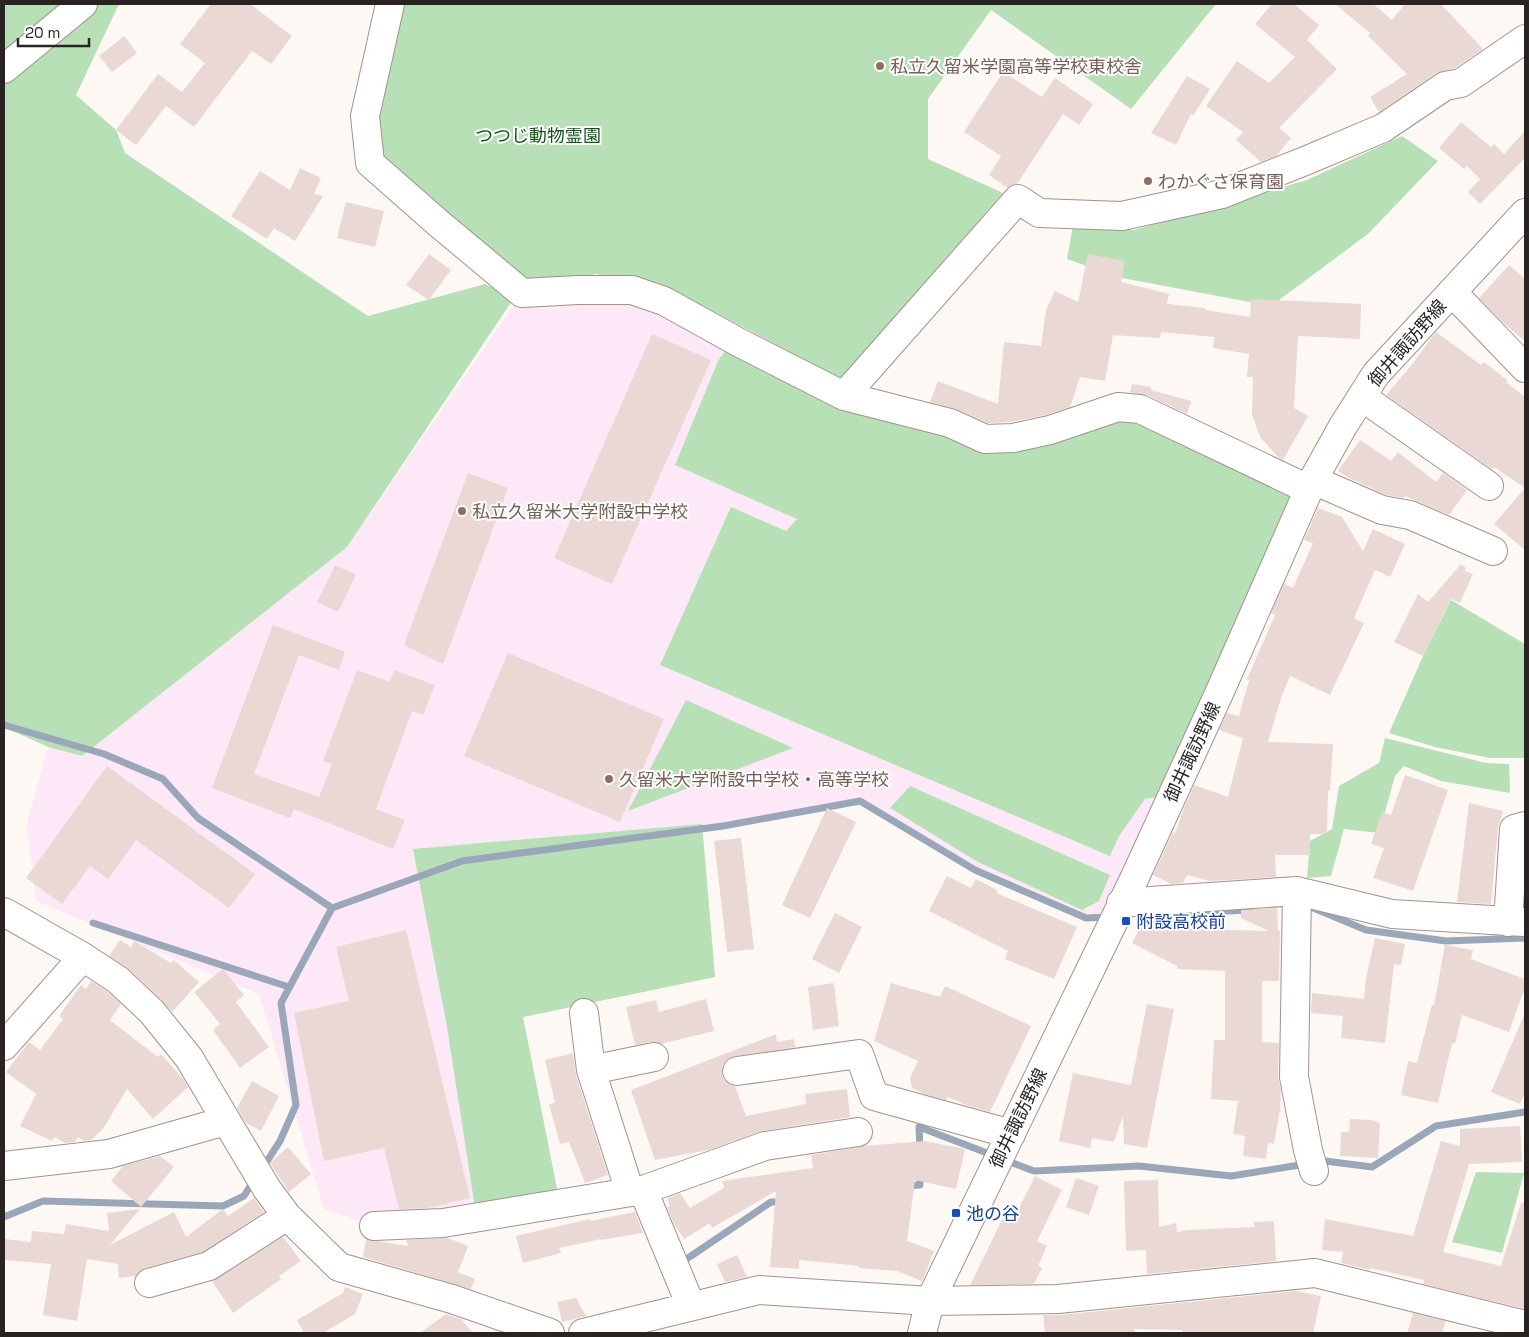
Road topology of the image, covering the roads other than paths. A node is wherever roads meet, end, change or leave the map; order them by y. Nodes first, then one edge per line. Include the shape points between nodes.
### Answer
1 (83, 4) edge
2 (390, 4) edge
3 (1525, 39) edge
4 (4, 69) edge
5 (1525, 213) edge
6 (1452, 292) junction
7 (1525, 368) edge
8 (844, 396) junction
9 (1362, 396) junction
10 (1311, 484) junction
11 (1489, 486) dead end
12 (1493, 551) dead end
13 (1525, 826) edge
14 (1297, 891) junction
15 (1121, 903) junction
16 (4, 912) edge
17 (1517, 922) edge
18 (83, 957) junction
19 (584, 1013) dead end
20 (4, 1046) edge
21 (654, 1057) dead end
22 (591, 1070) junction
23 (738, 1071) dead end
24 (225, 1121) junction
25 (858, 1132) dead end
26 (1011, 1134) junction
27 (4, 1166) edge
28 (1314, 1171) dead end
29 (636, 1191) junction
30 (287, 1216) junction
31 (374, 1226) dead end
32 (149, 1283) dead end
33 (930, 1301) junction
34 (691, 1306) junction
35 (1525, 1325) edge
36 (550, 1333) edge
37 (583, 1333) edge
38 (922, 1333) edge

1 - 4 street
2 - 8 street via 365,116 370,163 437,222 522,293 632,290 664,300
3 - 8 street via 1461,83 1445,86 1382,128 1222,194 1122,216 1039,213 1018,199
5 - 6 street, 御井諏訪野線
6 - 7 street
6 - 9 street, 御井諏訪野線 via 1376,374
8 - 10 street via 950,423 985,439 1013,438 1050,430 1118,407 1140,409
9 - 10 street, 御井諏訪野線
9 - 11 street
10 - 12 street via 1382,510 1410,515
10 - 15 street, 御井諏訪野線 via 1221,690
13 - 17 street via 1514,829
14 - 15 street
14 - 17 street via 1392,914
14 - 28 street via 1294,1076
15 - 26 street, 御井諏訪野線
16 - 18 street
18 - 20 street
18 - 24 street via 118,980 152,1012 188,1058
19 - 22 street
21 - 22 street
22 - 29 street
23 - 26 street via 859,1054 874,1096
24 - 27 street via 109,1154
24 - 30 street via 266,1189
25 - 29 street via 765,1146
26 - 33 street, 御井諏訪野線
29 - 31 street via 443,1223
29 - 34 street
30 - 32 street via 209,1266
30 - 36 street via 339,1267 452,1299
33 - 34 street via 759,1290
33 - 35 street via 1058,1299 1315,1273
33 - 38 street, 御井諏訪野線
34 - 37 street

